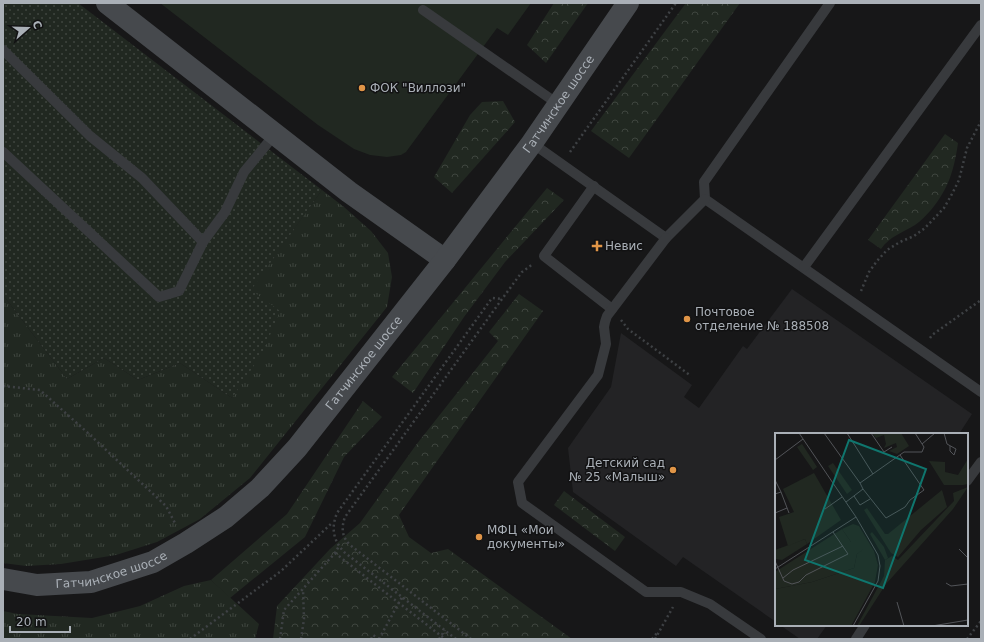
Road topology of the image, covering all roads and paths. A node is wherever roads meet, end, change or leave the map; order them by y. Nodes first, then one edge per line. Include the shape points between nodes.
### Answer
1 (107, 3) edge
2 (628, 3) edge
3 (676, 3) edge
4 (830, 3) edge
5 (423, 10) dead end
6 (981, 25) edge
7 (3, 50) edge
8 (558, 104) junction
9 (981, 121) edge
10 (275, 134) junction
11 (532, 142) junction
12 (3, 152) edge
13 (561, 164) junction
14 (594, 186) junction
15 (705, 199) junction
16 (666, 238) junction
17 (203, 242) junction
18 (446, 260) junction
19 (804, 267) junction
20 (522, 272) dead end
21 (502, 299) junction
22 (981, 300) edge
23 (855, 303) junction
24 (612, 309) junction
25 (921, 350) junction
26 (691, 376) dead end
27 (3, 386) edge
28 (981, 392) edge
29 (981, 462) edge
30 (968, 480) edge
31 (334, 522) junction
32 (186, 543) junction
33 (339, 546) junction
34 (335, 553) junction
35 (3, 579) edge
36 (303, 589) junction
37 (681, 592) junction
38 (402, 597) junction
39 (399, 603) junction
40 (981, 621) edge
41 (865, 626) edge
42 (661, 628) junction
43 (445, 630) junction
44 (441, 636) junction
45 (190, 639) edge
46 (280, 639) edge
47 (301, 639) edge
48 (371, 639) edge
49 (379, 639) edge
50 (439, 639) edge
51 (445, 639) edge
52 (456, 639) edge
53 (470, 639) edge
54 (652, 639) edge
55 (655, 639) edge
56 (761, 639) edge
57 (856, 639) edge
58 (967, 639) edge

1 - 10 main road
2 - 8 main road, Гатчинское шоссе
3 - 13 path
4 - 15 lane via 704,182
5 - 8 lane
6 - 19 lane
7 - 17 lane via 90,136 142,178
8 - 11 main road, Гатчинское шоссе
9 - 23 path via 967,148 959,180 944,208 925,228 888,250 877,261
10 - 17 lane via 244,172 225,212
10 - 18 main road via 349,192
11 - 13 lane
11 - 18 main road, Гатчинское шоссе
12 - 17 lane via 159,297 179,291
13 - 14 lane
14 - 16 lane
14 - 24 lane via 544,256
15 - 16 lane
15 - 19 lane
16 - 24 lane
18 - 32 main road, Гатчинское шоссе via 292,454 260,488 226,517
19 - 23 lane
20 - 21 path
21 - 31 path via 492,298 337,513
21 - 53 path via 342,523 343,536 350,545
22 - 25 path via 932,335
23 - 25 lane
24 - 26 path via 628,329
24 - 37 lane via 604,322 606,344 598,374 518,482 522,502 646,592
25 - 28 lane
27 - 32 path via 40,390 166,506
29 - 30 lane
31 - 33 path via 335,538
31 - 45 path via 281,571
32 - 35 main road, Гатчинское шоссе via 153,562 91,582 37,585
33 - 34 path
33 - 38 path
34 - 36 path
34 - 39 path
36 - 46 path via 284,610
36 - 47 path via 304,619
37 - 42 path
37 - 56 lane via 710,604
38 - 39 path
38 - 43 path
39 - 44 path
39 - 49 path
40 - 58 path
41 - 57 lane
42 - 54 path
42 - 55 path
43 - 44 path
43 - 52 path
44 - 50 path
44 - 51 path
48 - 49 path via 373,635

